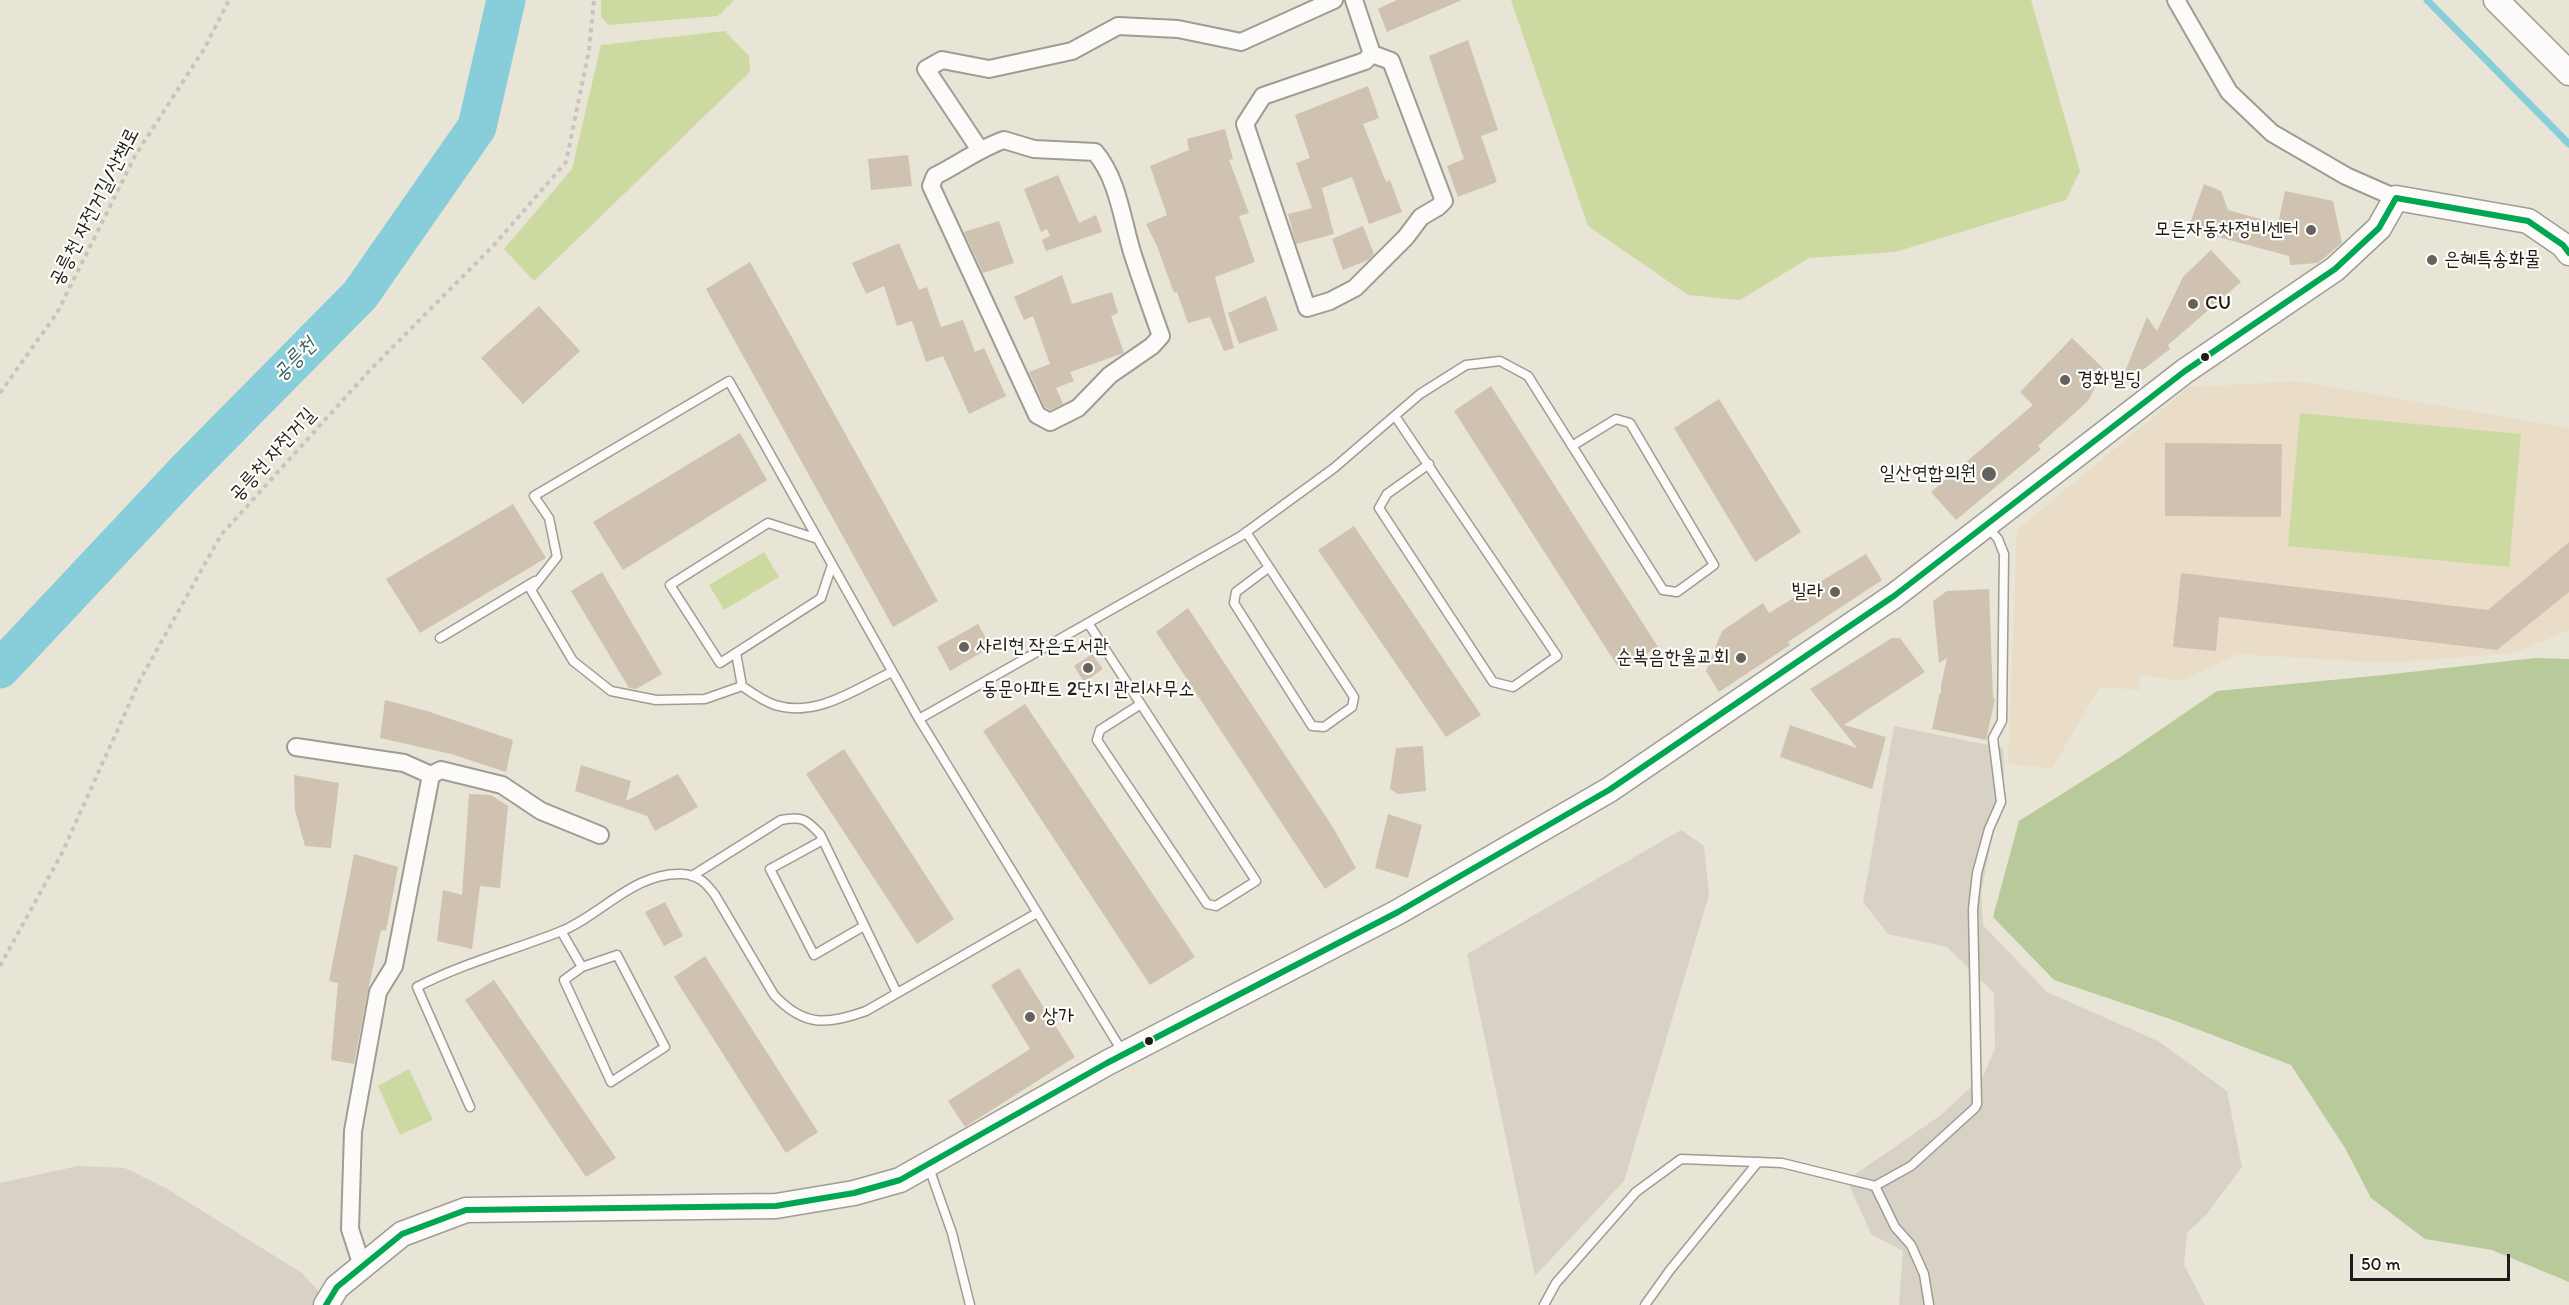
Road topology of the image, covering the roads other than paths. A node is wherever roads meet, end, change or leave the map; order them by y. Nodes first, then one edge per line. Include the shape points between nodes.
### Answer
1 (1334, 0) edge
2 (1354, 0) edge
3 (2176, 0) edge
4 (2496, 0) edge
5 (1372, 54) junction
6 (2569, 73) edge
7 (980, 150) junction
8 (2396, 198) junction
9 (2569, 253) edge
10 (1395, 416) junction
11 (1572, 446) junction
12 (1429, 464) junction
13 (1986, 524) junction
14 (1246, 532) junction
15 (818, 539) junction
16 (832, 565) junction
17 (1268, 568) junction
18 (541, 578) junction
19 (1088, 623) junction
20 (440, 638) dead end
21 (736, 653) junction
22 (892, 672) junction
23 (742, 686) junction
24 (1141, 704) junction
25 (919, 719) junction
26 (296, 747) dead end
27 (430, 775) junction
28 (600, 835) dead end
29 (823, 840) junction
30 (692, 876) junction
31 (1037, 913) junction
32 (864, 926) junction
33 (561, 931) junction
34 (582, 966) junction
35 (897, 993) junction
36 (1124, 1054) junction
37 (470, 1107) dead end
38 (1758, 1162) junction
39 (928, 1164) junction
40 (1875, 1186) junction
41 (362, 1266) junction
42 (326, 1305) edge
43 (970, 1305) edge
44 (1544, 1305) edge
45 (1645, 1305) edge
46 (1929, 1305) edge

1 - 7 street via 1241,42 1178,29 1118,26 1072,51 989,69 942,60 926,69
2 - 5 street
3 - 8 street via 2229,92 2272,133 2346,176
4 - 6 street
5 - 5 street via 1365,61 1263,96 1245,123 1307,308 1355,288 1421,217 1444,201 1390,61
7 - 7 street via 935,176 931,186 1036,415 1050,422 1078,408 1110,375 1161,336 1120,204 1095,152 1034,149 1004,140
8 - 9 street via 2528,221
8 - 13 street via 2379,228 2335,269 2185,371
10 - 11 lane via 1420,394 1466,365 1500,361 1528,376
10 - 12 lane
10 - 14 lane via 1334,468
11 - 11 lane via 1663,590 1677,592 1714,565 1630,423 1616,419
12 - 12 lane via 1557,656 1513,687 1493,682 1379,508 1387,494
13 - 36 street via 1894,596 1609,790 1398,912
13 - 40 lane via 2004,554 2004,687 2002,721 1993,738 2001,802 1977,873 1974,909 1977,1104 1911,1166
14 - 17 lane
14 - 19 lane
15 - 16 lane
15 - 18 lane via 729,381 534,496 549,518 557,557
15 - 21 lane via 768,523 670,585 720,663
16 - 21 lane via 821,598
16 - 22 lane
17 - 17 lane via 1354,697 1352,707 1324,727 1312,726 1234,603 1236,592
18 - 20 lane
18 - 23 lane via 531,590 573,661 611,691 656,700 705,699
19 - 24 lane
19 - 25 lane
21 - 23 lane
22 - 23 lane via 826,704 798,709 773,704
22 - 25 lane
24 - 24 lane via 1256,881 1216,906 1207,904 1097,740 1100,730
25 - 31 lane
26 - 27 street via 404,763
27 - 28 street via 441,770 502,785 541,810
27 - 41 street via 394,966 378,992 353,1131 350,1229
29 - 30 lane via 807,820 781,820
29 - 32 lane
29 - 32 lane via 770,869 814,956
30 - 33 lane via 666,876 634,886
30 - 35 lane via 704,880 715,895 774,995 786,1008 820,1021 836,1022
31 - 35 lane
31 - 36 lane
32 - 35 lane
33 - 34 lane
33 - 37 lane via 449,970 417,987
34 - 34 lane via 564,980 611,1082 665,1047 617,955
36 - 39 street
38 - 40 lane via 1782,1163
38 - 44 lane via 1681,1159 1636,1192 1556,1283
38 - 45 lane
39 - 41 street via 900,1180 854,1193 776,1206 466,1210 402,1234
39 - 43 lane via 952,1233
40 - 46 lane via 1895,1227 1911,1245 1924,1274
41 - 42 street via 337,1287

